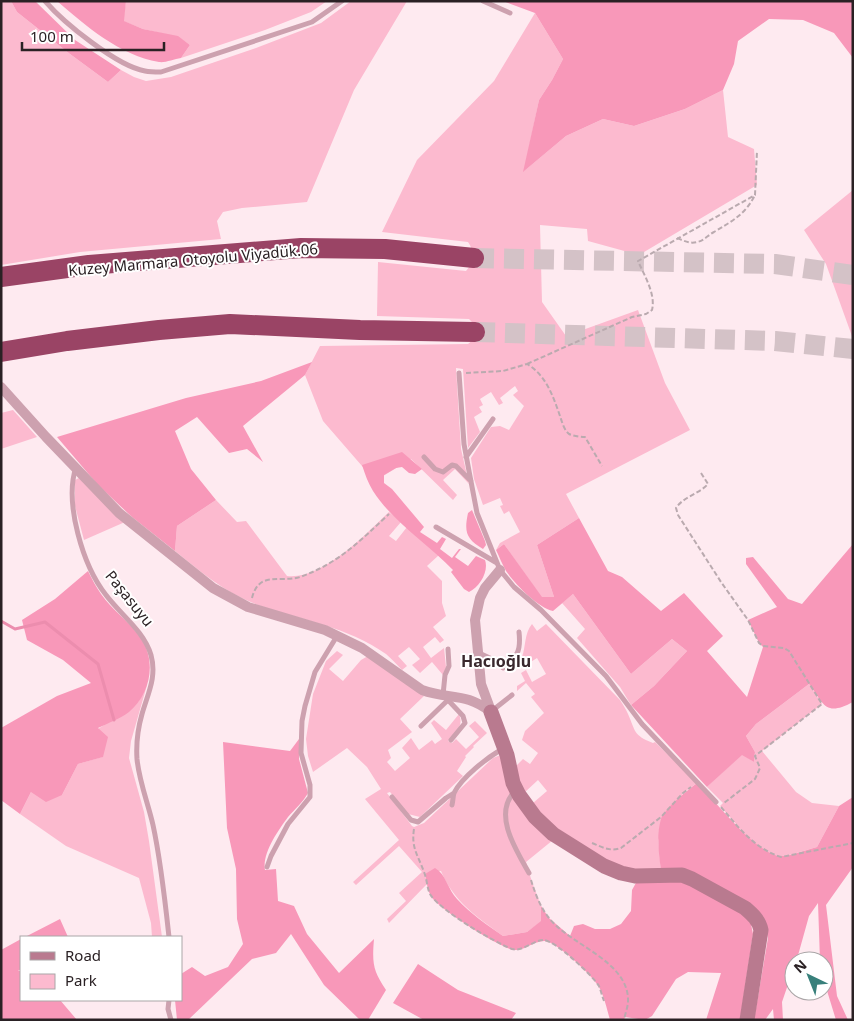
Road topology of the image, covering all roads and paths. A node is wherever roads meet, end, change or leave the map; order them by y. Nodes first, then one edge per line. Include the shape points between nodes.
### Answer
1 (45, 1) edge
2 (342, 1) edge
3 (483, 1) edge
4 (510, 13) dead end
5 (757, 150) dead end
6 (755, 195) junction
7 (677, 238) junction
8 (474, 258) tunnel mouth
9 (1, 277) edge
10 (475, 332) tunnel mouth
11 (1, 352) edge
12 (527, 364) junction
13 (459, 373) joint
14 (4, 390) edge
15 (493, 419) dead end
16 (424, 457) dead end
17 (466, 457) junction
18 (602, 466) dead end
19 (76, 467) junction
20 (701, 473) dead end
21 (471, 480) junction
22 (389, 514) dead end
23 (436, 527) dead end
24 (498, 567) junction
25 (252, 608) junction
26 (519, 632) dead end
27 (338, 636) junction
28 (448, 649) dead end
29 (479, 653) junction
30 (512, 695) dead end
31 (448, 697) junction
32 (491, 712) junction
33 (421, 726) dead end
34 (451, 740) dead end
35 (504, 747) junction
36 (697, 783) junction
37 (516, 790) junction
38 (454, 793) junction
39 (392, 797) dead end
40 (716, 802) dead end
41 (452, 805) dead end
42 (415, 822) junction
43 (590, 842) dead end
44 (853, 843) edge
45 (267, 867) dead end
46 (528, 873) joint
47 (169, 936) edge
48 (169, 1001) edge
49 (604, 1001) dead end
50 (171, 1020) edge
51 (624, 1020) edge
52 (747, 1020) edge

1 - 2 lane via 90,41 132,66 161,72 312,22
3 - 4 lane
5 - 6 path
6 - 7 path
6 - 7 path via 751,204 728,225 703,240 695,243
7 - 12 path via 638,260 652,294 652,310
8 - 9 highway, Kuzey Marmara Otoyolu Viyadük.06 via 385,249 292,248 89,265
10 - 11 highway via 230,324 67,340
12 - 13 path via 503,371
12 - 18 path via 541,374 565,429 569,434 585,437
13 - 17 lane
14 - 19 street
15 - 17 lane
16 - 21 lane via 435,469 443,472 452,465 456,466
17 - 21 lane
19 - 25 street via 119,513 213,588
19 - 47 lane, Paşasuyu via 71,487 72,504 90,569 106,596 142,636 154,667 154,678 139,729 137,757 162,874
20 - 44 path via 708,484 679,504 676,508 678,515 748,620 759,642 763,646 789,651 822,704 756,756 760,768 755,779 720,806 757,845 770,853 781,856
21 - 24 lane via 477,513
22 - 25 path via 346,554 331,563 293,579 265,580 253,596
23 - 24 lane
24 - 29 street via 476,608
24 - 36 lane via 514,587 606,676 642,724
25 - 27 street
26 - 29 lane via 518,654 503,668
27 - 31 street via 362,648 422,690
27 - 45 lane via 314,672 302,721 301,753 310,785 310,798 288,824
28 - 31 lane via 449,666 445,675
29 - 32 street via 481,684
30 - 32 lane
31 - 32 street via 471,700
31 - 33 lane
31 - 34 lane via 465,723
32 - 35 street
35 - 37 street
35 - 38 lane via 479,764
36 - 40 lane
36 - 43 path via 683,793 662,817 621,848 608,850
37 - 46 lane via 508,798 505,809 507,823
37 - 52 street via 543,825 604,866 635,876 682,875 751,913 761,930
38 - 41 lane
38 - 42 lane via 425,818
39 - 42 lane
42 - 49 path via 413,847 434,900 499,944 514,950 544,940 550,942 591,976
46 - 51 path via 549,918 599,956 622,979 628,1001
48 - 50 lane

